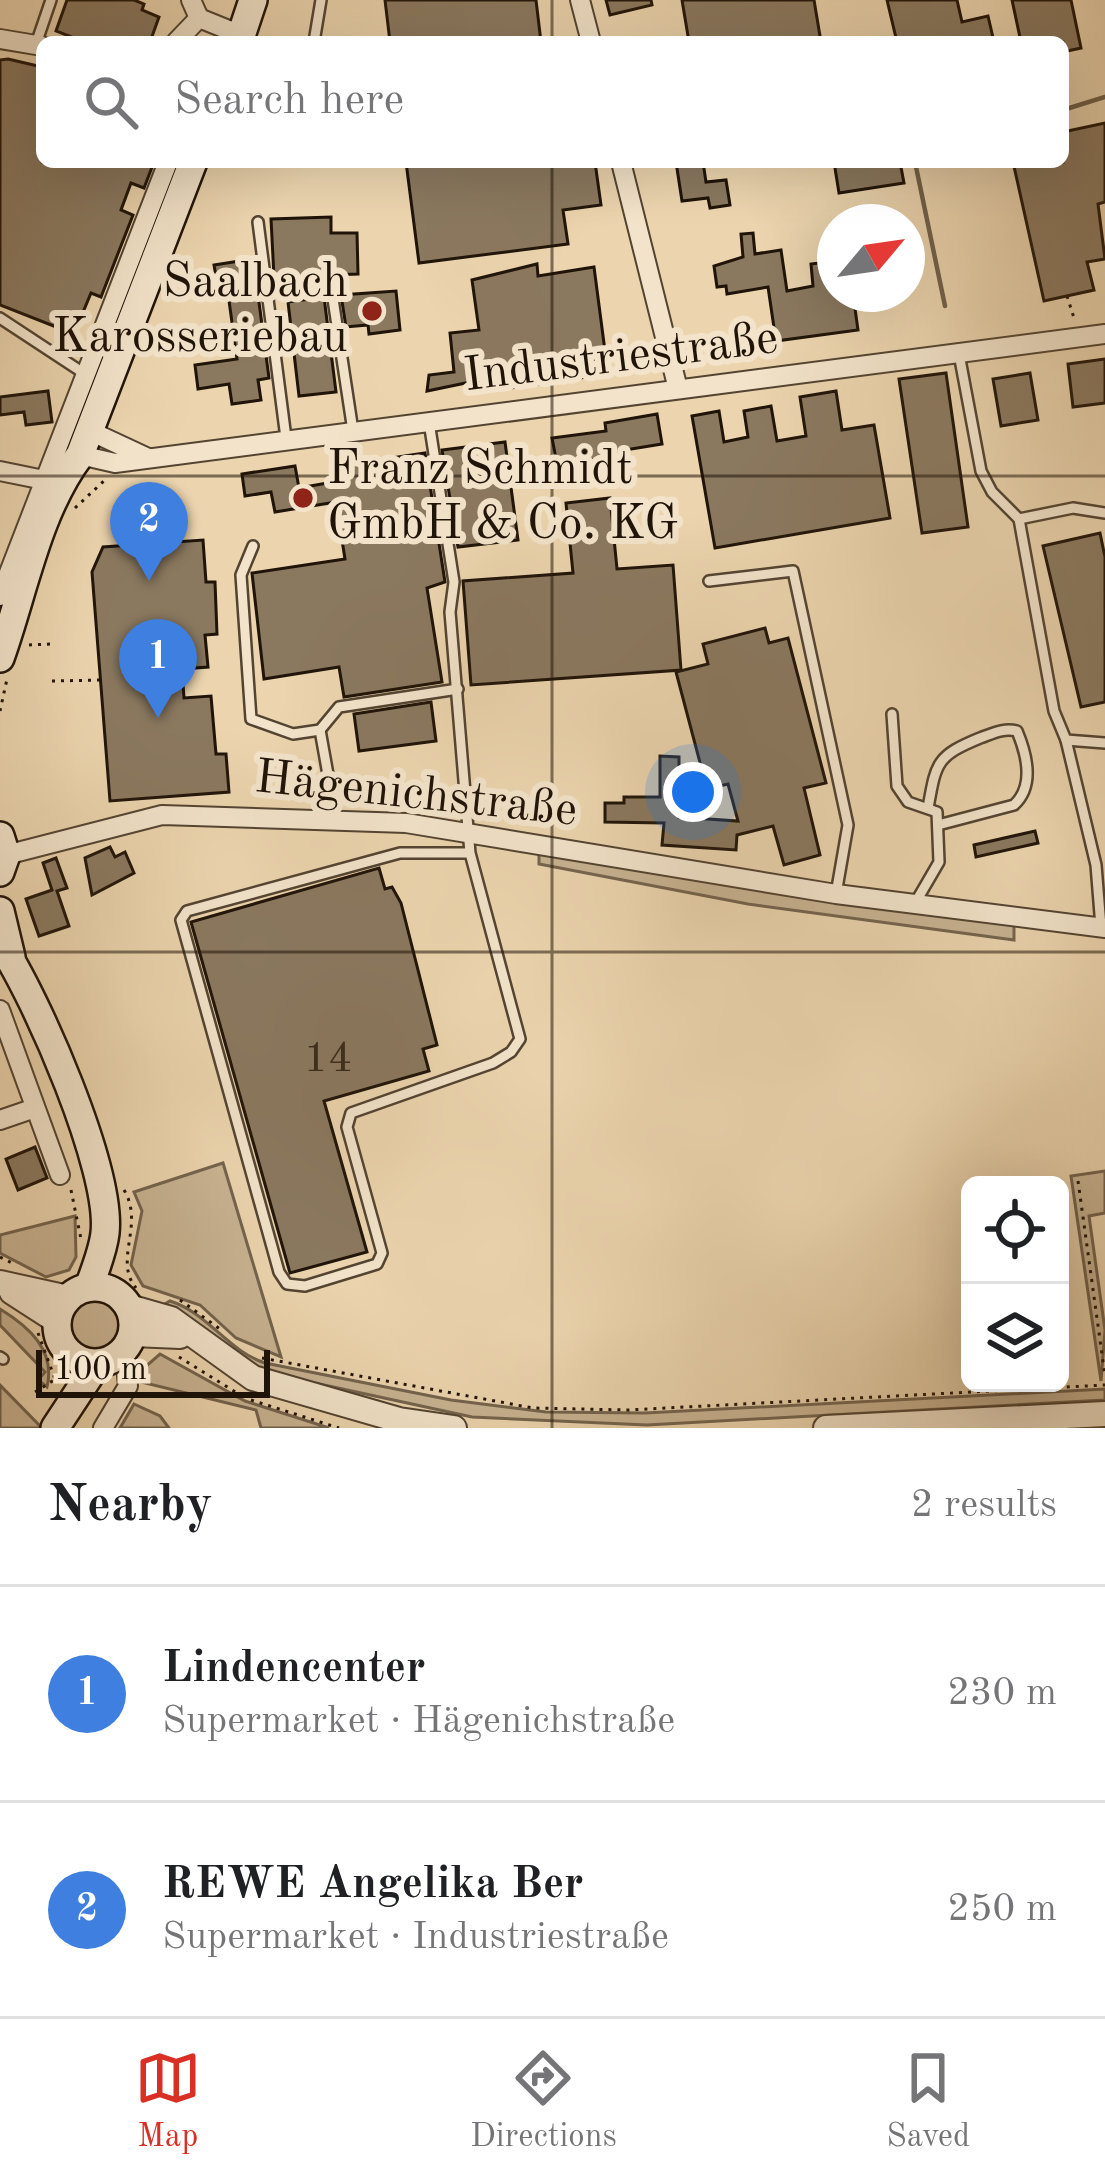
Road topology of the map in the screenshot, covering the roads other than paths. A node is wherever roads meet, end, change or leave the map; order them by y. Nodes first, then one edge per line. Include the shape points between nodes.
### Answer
1 (51, 0) edge
2 (254, 0) edge
3 (321, 0) edge
4 (580, 0) edge
5 (195, 9) edge
6 (41, 36) edge
7 (179, 36) edge
8 (237, 36) edge
9 (241, 36) edge
10 (315, 36) edge
11 (589, 36) edge
12 (0, 39) edge
13 (36, 45) edge
14 (166, 168) edge
15 (191, 168) edge
16 (623, 168) edge
17 (258, 222) dead end
18 (333, 299) dead end
19 (0, 318) edge
20 (1105, 334) edge
21 (959, 354) junction
22 (88, 376) junction
23 (679, 389) junction
24 (429, 422) junction
25 (353, 430) junction
26 (286, 438) junction
27 (85, 443) junction
28 (0, 471) edge
29 (44, 480) junction
30 (1105, 513) edge
31 (1019, 519) junction
32 (253, 546) dead end
33 (709, 581) dead end
34 (10, 601) edge
35 (0, 658) edge
36 (458, 689) junction
37 (892, 714) dead end
38 (320, 730) junction
39 (1066, 740) junction
40 (1105, 743) edge
41 (928, 808) junction
42 (336, 819) junction
43 (938, 825) junction
44 (470, 830) junction
45 (470, 853) junction
46 (2, 854) edge
47 (836, 894) junction
48 (914, 904) junction
49 (0, 911) edge
50 (1103, 928) edge
51 (6, 952) edge
52 (0, 1010) edge
53 (35, 1108) junction
54 (0, 1120) edge
55 (60, 1175) road end
56 (0, 1283) edge
57 (103, 1325) junction
58 (1105, 1414) edge
59 (58, 1424) edge
60 (103, 1428) edge
61 (454, 1428) edge
62 (826, 1428) edge

1 - 6 lane
2 - 9 main road
3 - 10 lane
4 - 11 street
5 - 7 street
5 - 8 street
12 - 13 street
14 - 22 street
15 - 27 main road
16 - 23 street
17 - 26 lane
18 - 25 lane
19 - 22 lane
20 - 21 street, Industriestraße
21 - 23 street, Industriestraße
21 - 31 lane via 982,471
22 - 29 street
23 - 24 street, Industriestraße
24 - 25 street, Industriestraße
24 - 36 lane via 454,582
25 - 26 street, Industriestraße
26 - 27 street, Industriestraße via 148,458
27 - 34 main road via 66,507
28 - 29 street
29 - 34 street
30 - 31 lane via 1073,508
31 - 39 lane
32 - 38 lane via 241,575 251,719 292,734
33 - 47 lane via 793,571 848,825
34 - 35 main road
36 - 38 lane via 339,707
36 - 44 lane
37 - 41 lane via 897,786 908,802
38 - 42 lane
39 - 40 lane
39 - 50 lane
41 - 43 lane
41 - 43 lane via 945,753 1005,728 1017,731 1028,773 1024,796
42 - 44 street, Hägenichstraße
42 - 46 street, Hägenichstraße via 162,815
43 - 48 lane via 939,862
44 - 45 lane
44 - 47 street, Hägenichstraße
45 - 45 lane via 520,1039 493,1063 351,1113 347,1127 382,1253 377,1264 287,1284 181,920 187,911 400,853
47 - 48 street, Hägenichstraße
48 - 50 street, Hägenichstraße
49 - 51 main road
51 - 57 main road via 84,1129 106,1229
52 - 53 street
53 - 54 street
53 - 55 street
56 - 57 street
57 - 59 main road
57 - 60 street via 128,1386
57 - 61 street via 194,1339 236,1371 274,1385
58 - 62 street

